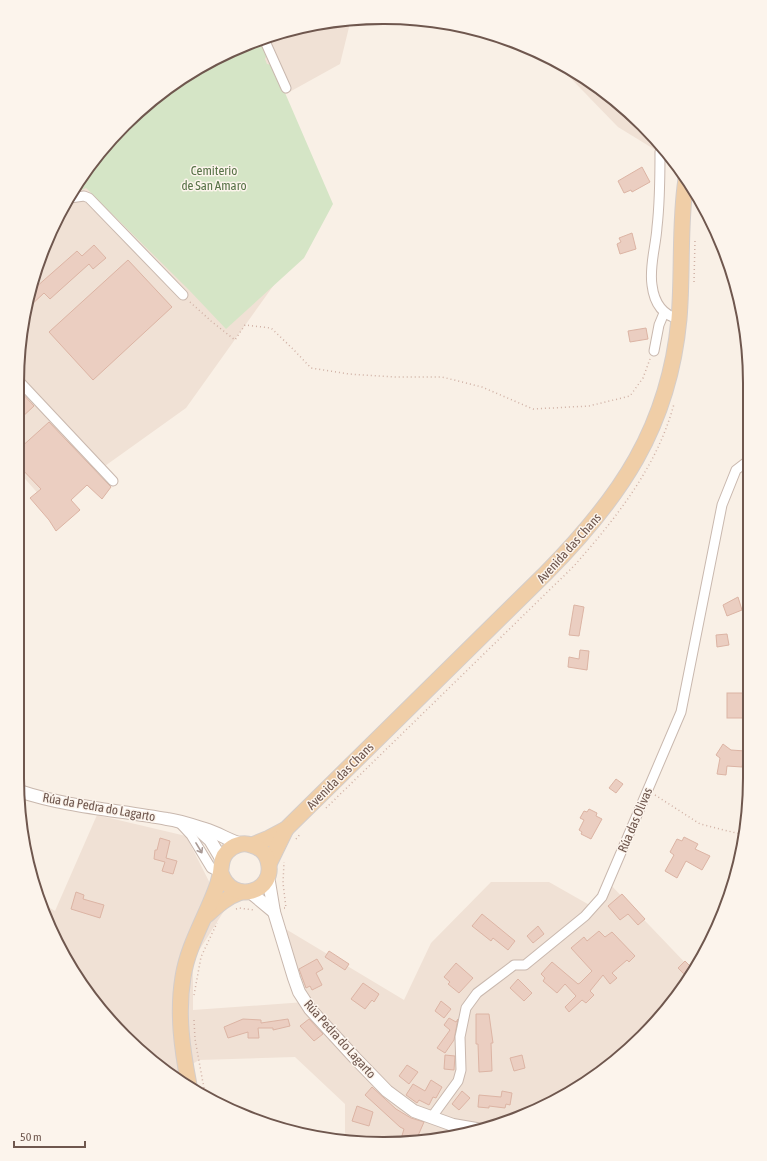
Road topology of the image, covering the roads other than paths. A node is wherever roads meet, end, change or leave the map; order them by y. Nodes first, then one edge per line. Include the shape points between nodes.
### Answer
1 (266, 44) edge
2 (286, 88) dead end
3 (660, 154) edge
4 (685, 189) edge
5 (77, 197) edge
6 (183, 295) road end
7 (664, 313) junction
8 (679, 319) junction
9 (654, 351) road end
10 (24, 386) edge
11 (743, 465) edge
12 (113, 482) dead end
13 (25, 793) edge
14 (178, 821) junction
15 (195, 827) junction
16 (286, 829) junction
17 (247, 845) junction
18 (221, 866) junction
19 (268, 870) junction
20 (245, 892) junction
21 (274, 912) junction
22 (212, 919) junction
23 (188, 1079) edge
24 (431, 1118) junction
25 (452, 1130) edge

1 - 2 street
3 - 7 street via 660,188 652,282 655,296
4 - 8 main road, Avenida das Chans
5 - 6 street via 89,198
7 - 8 street
7 - 9 street
8 - 16 main road, Avenida das Chans via 670,374 656,417 645,443 614,496 546,574
10 - 12 street
11 - 24 street, Rúa das Olivas via 736,470 722,505 681,712 602,896 585,916 525,965 514,964 477,992 466,1008 460,1036 461,1070 458,1081
13 - 14 street, Rúa da Pedra do Lagarto via 56,801
14 - 15 street, Rúa da Pedra do Lagarto
14 -> 18 street via 191,835 211,868
15 - 17 street, Rúa da Pedra do Lagarto
15 - 18 street, Rúa da Pedra do Lagarto via 210,840
16 - 17 main road, Avenida das Chans
16 - 19 main road, Avenida das Chans
17 - 18 main road, Avenida das Chans via 232,848 226,853
17 - 19 main road via 263,852
18 - 20 main road via 226,884 233,890
18 - 22 main road, Avenida das Chans
19 - 20 main road, Avenida das Chans via 261,886
19 - 21 street, Rúa Pedra do Lagarto
20 - 21 street
20 - 22 main road, Avenida das Chans via 231,895 219,904
21 - 24 street, Rúa Pedra do Lagarto via 296,985 310,1009 387,1091 414,1111
22 - 23 main road, Avenida das Chans via 195,936 181,990 181,1033
24 - 25 street, Rúa Pedra do Lagarto

